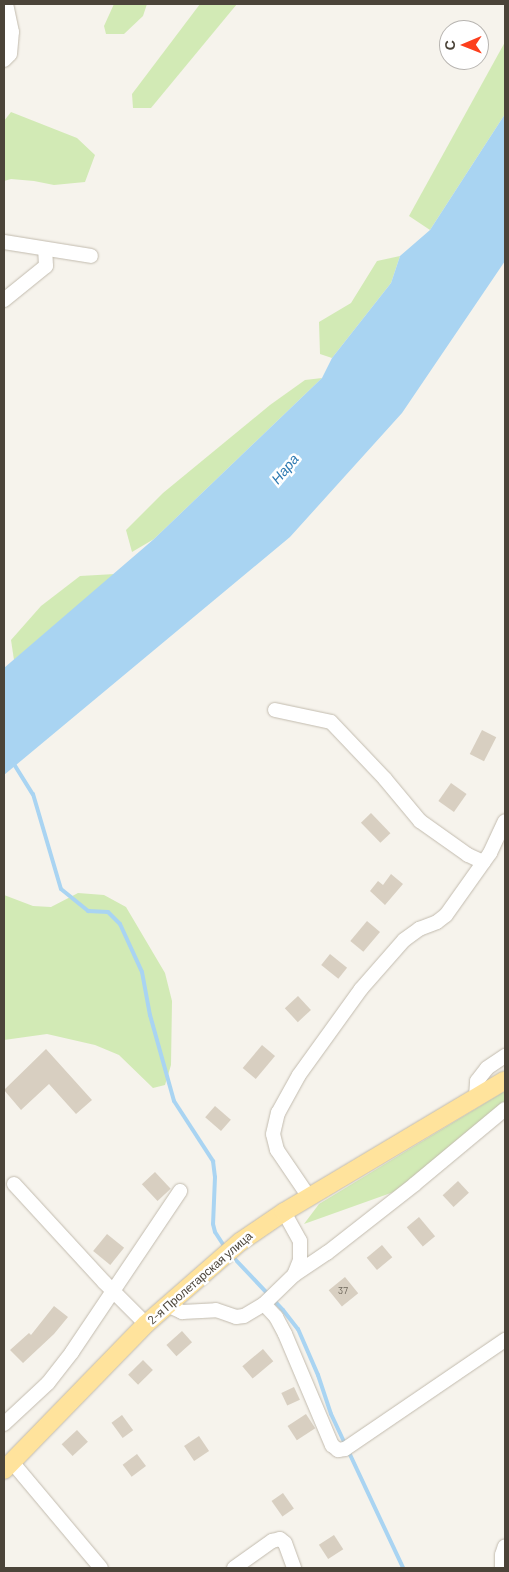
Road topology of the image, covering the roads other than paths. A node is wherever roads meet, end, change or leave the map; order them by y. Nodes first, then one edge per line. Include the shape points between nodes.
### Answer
1 (6, 4) edge
2 (4, 60) edge
3 (4, 242) edge
4 (45, 249) junction
5 (90, 256) dead end
6 (4, 300) edge
7 (275, 710) dead end
8 (505, 821) edge
9 (483, 862) junction
10 (505, 1056) edge
11 (505, 1080) edge
12 (476, 1097) junction
13 (505, 1109) edge
14 (14, 1184) dead end
15 (180, 1192) dead end
16 (309, 1197) junction
17 (284, 1212) junction
18 (294, 1276) junction
19 (112, 1290) junction
20 (264, 1304) junction
21 (167, 1305) junction
22 (146, 1324) junction
23 (505, 1340) edge
24 (4, 1424) edge
25 (8, 1466) edge
26 (505, 1546) edge
27 (96, 1566) edge
28 (234, 1568) edge
29 (294, 1568) edge
30 (502, 1568) edge

1 - 2 street via 12,32 10,54
3 - 4 street
4 - 5 street
4 - 6 street via 46,266
7 - 9 street via 331,722 420,821
8 - 9 street
9 - 16 street via 446,915 404,940 361,989 299,1075 278,1113 273,1134 277,1150
10 - 12 street via 487,1068 477,1081
11 - 12 main road, 2-я Пролетарская улица
12 - 16 main road, 2-я Пролетарская улица
13 - 18 street via 415,1184
14 - 19 street
15 - 19 street
16 - 17 main road, 2-я Пролетарская улица
17 - 18 street via 300,1241 300,1260
17 - 21 main road, 2-я Пролетарская улица via 240,1242
18 - 20 street
19 - 22 street
19 - 24 street via 48,1383
20 - 21 street via 236,1317 216,1310 182,1312
20 - 23 street via 285,1334 332,1445 338,1450 345,1449
21 - 22 main road, 2-я Пролетарская улица
22 - 25 main road, 2-я Пролетарская улица
25 - 27 street
26 - 30 street
28 - 29 street via 272,1541 280,1539 285,1543

